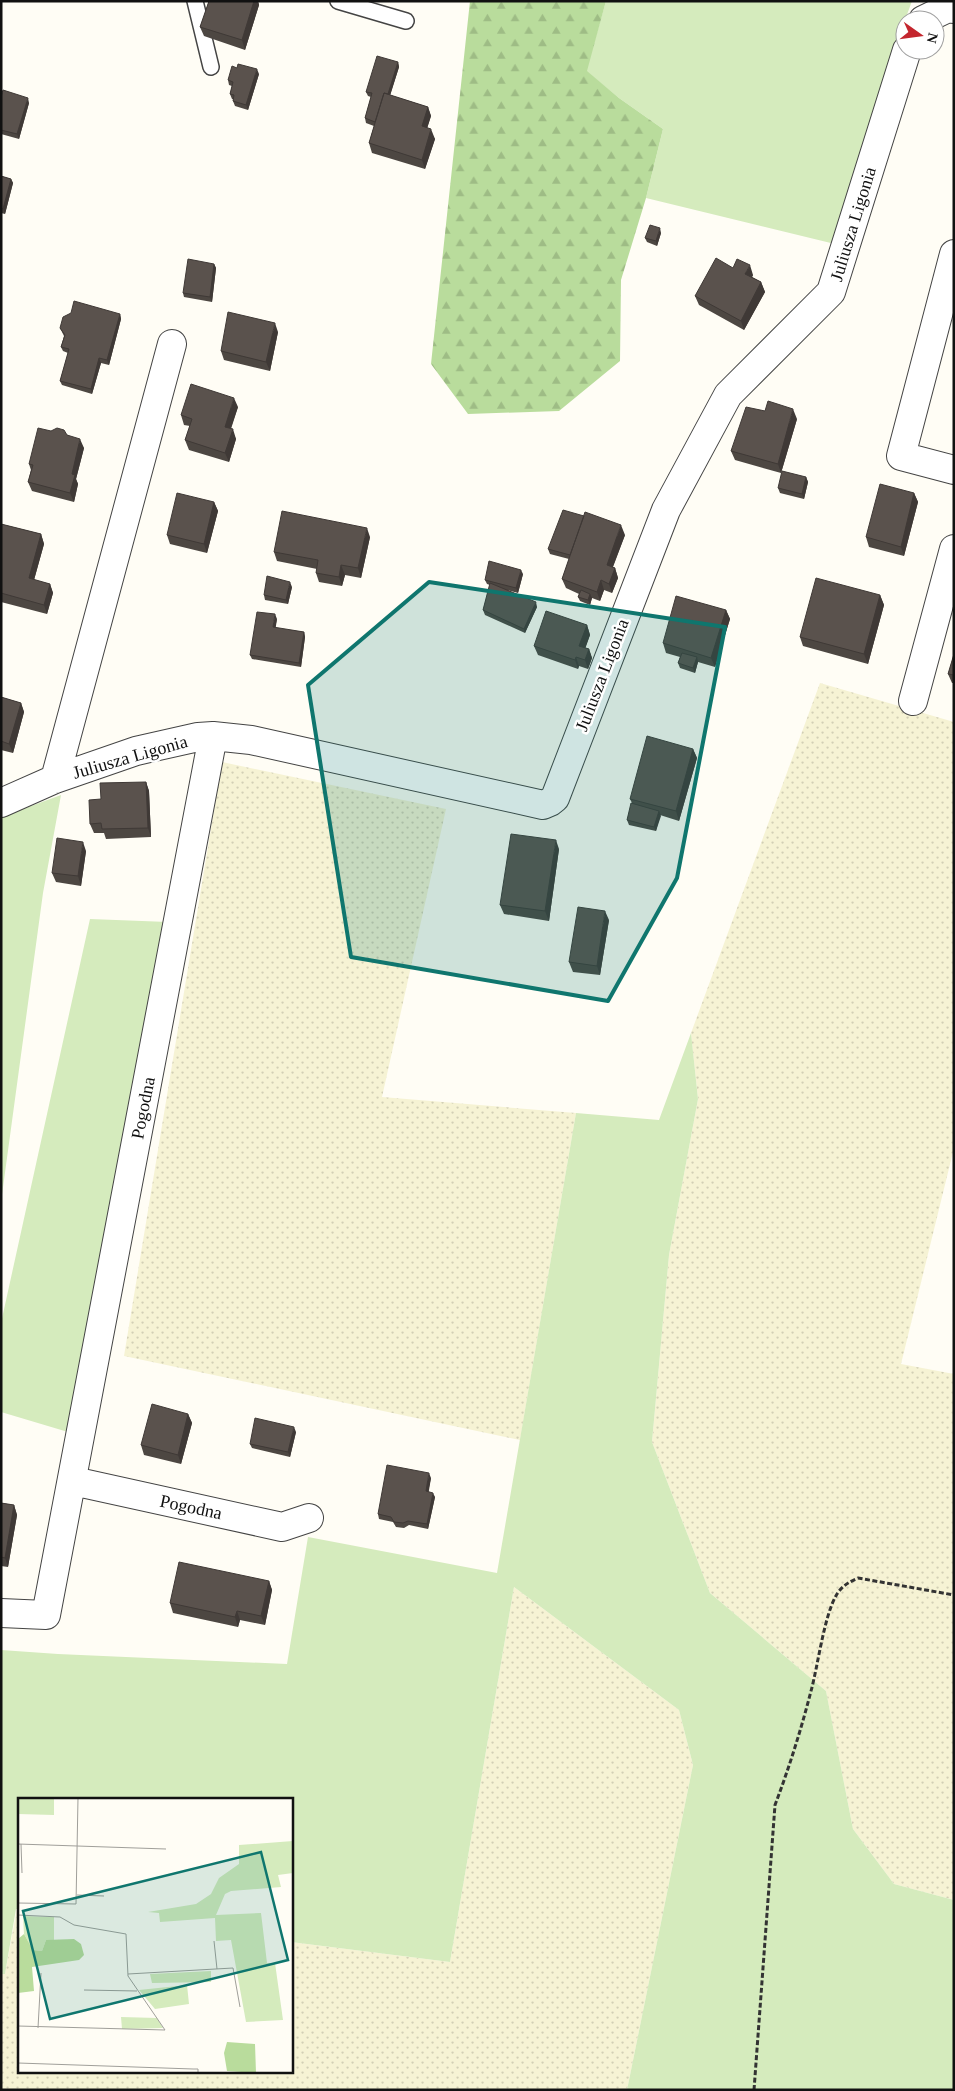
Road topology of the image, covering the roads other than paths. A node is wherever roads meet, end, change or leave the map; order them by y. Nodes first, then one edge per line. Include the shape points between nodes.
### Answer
1 (195, 1) edge
2 (338, 1) edge
3 (406, 21) dead end
4 (904, 60) edge
5 (211, 67) dead end
6 (954, 254) edge
7 (172, 344) dead end
8 (954, 470) edge
9 (954, 550) edge
10 (913, 701) dead end
11 (213, 736) junction
12 (55, 779) junction
13 (1, 803) edge
14 (72, 1481) junction
15 (308, 1518) dead end
16 (1, 1613) edge

1 - 5 lane
2 - 3 lane
4 - 11 street, Juliusza Ligonia via 831,292 728,395 666,510 555,798 543,805 251,740
6 - 8 street via 901,456
7 - 12 street
9 - 10 street
11 - 12 street, Juliusza Ligonia via 136,751
11 - 14 street, Pogodna
12 - 13 street, Juliusza Ligonia
14 - 15 street, Pogodna via 282,1527
14 - 16 street, Pogodna via 46,1615

